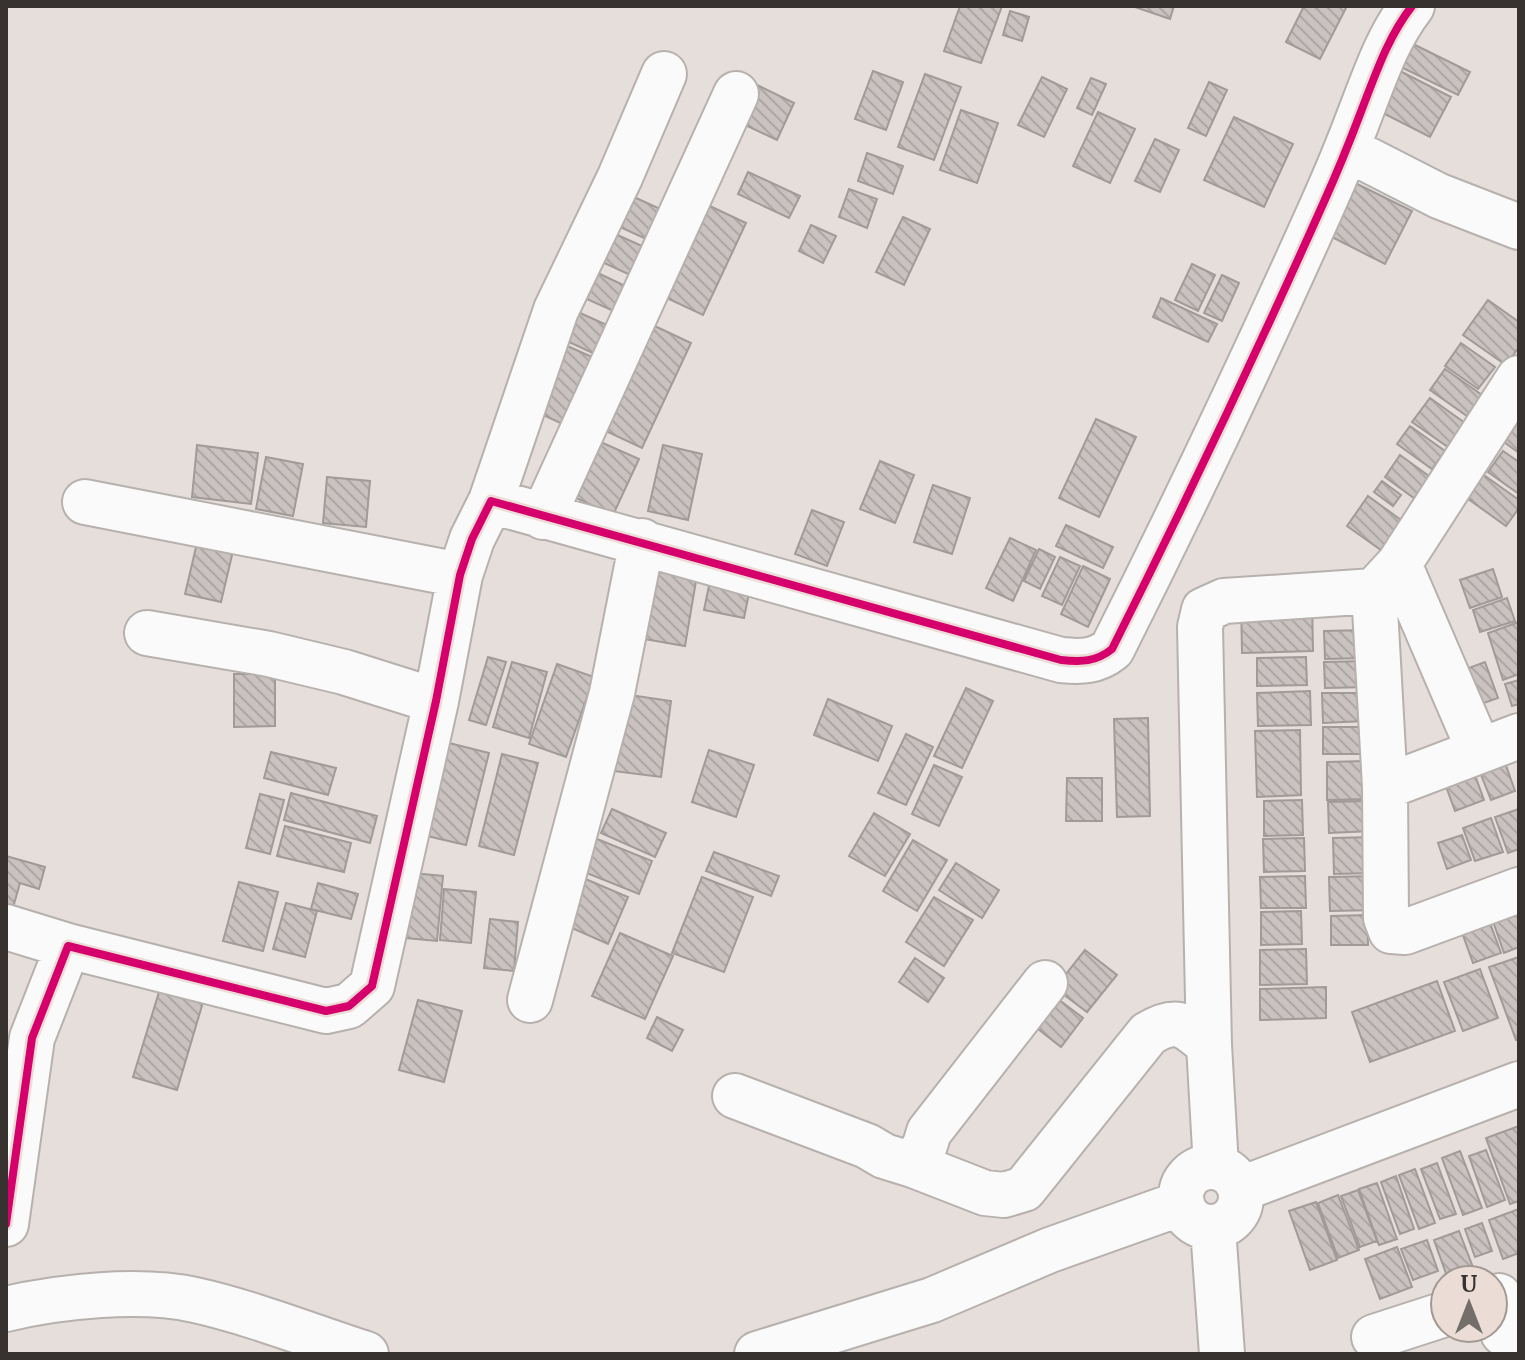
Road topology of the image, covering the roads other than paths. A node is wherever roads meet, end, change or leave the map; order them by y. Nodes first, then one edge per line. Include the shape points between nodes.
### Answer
1 (1412, 6) edge
2 (664, 74) dead end
3 (736, 94) dead end
4 (1347, 149) junction
5 (1519, 227) edge
6 (1519, 378) edge
7 (491, 501) junction
8 (85, 502) dead end
9 (543, 517) junction
10 (642, 541) junction
11 (460, 575) junction
12 (1386, 577) junction
13 (147, 633) dead end
14 (436, 701) junction
15 (1499, 743) edge
16 (1385, 787) junction
17 (1519, 890) edge
18 (6, 927) edge
19 (68, 946) junction
20 (1045, 983) dead end
21 (530, 1000) dead end
22 (1209, 1045) junction
23 (1519, 1084) edge
24 (735, 1096) dead end
25 (913, 1165) junction
26 (1229, 1178) junction
27 (1024, 1189) junction
28 (1197, 1215) junction
29 (6, 1224) edge
30 (1050, 1250) junction
31 (6, 1309) edge
32 (1429, 1319) edge
33 (1374, 1337) dead end
34 (366, 1354) edge
35 (757, 1354) edge
36 (1222, 1354) edge

1 - 4 street via 1378,65
2 - 7 street via 556,310
3 - 9 street
4 - 5 street via 1439,196
4 - 10 street via 1160,555 1112,649 1099,659 1061,660
6 - 12 street
7 - 9 street
7 - 11 street
8 - 11 street
9 - 10 street
10 - 21 street via 612,693
11 - 14 street
12 - 15 street
12 - 16 street
12 - 22 street via 1224,601 1204,610 1200,627
13 - 14 street via 329,668
14 - 19 street via 372,986 349,1006 326,1011
15 - 16 street
16 - 17 street via 1386,918 1391,931 1405,932
18 - 19 street
19 - 29 street via 32,1038
20 - 25 street via 929,1132
22 - 26 street
22 - 27 street via 1184,1025 1164,1024 1148,1034
23 - 26 street
24 - 25 street
25 - 27 street via 985,1193
26 - 28 street via 1241,1207 1230,1222 1222,1227
27 - 30 street
28 - 30 street
28 - 36 street
30 - 35 street via 932,1300
31 - 34 street via 108,1296 181,1298
32 - 33 street

